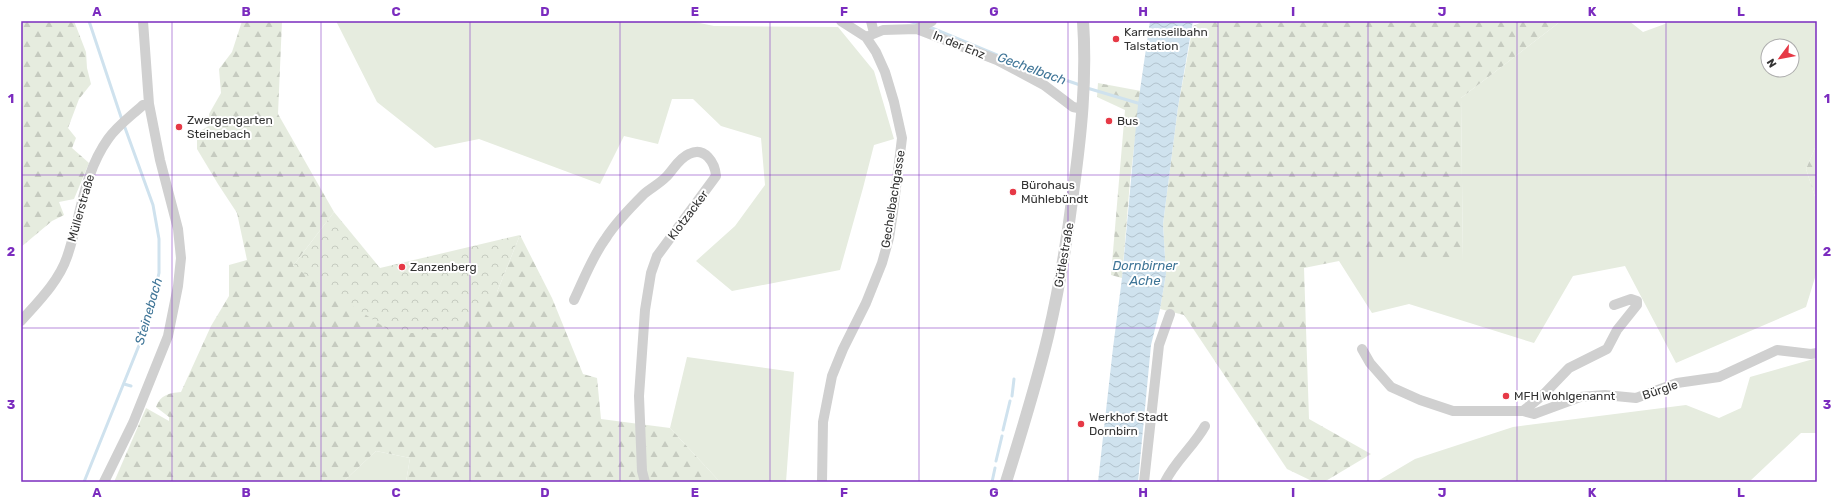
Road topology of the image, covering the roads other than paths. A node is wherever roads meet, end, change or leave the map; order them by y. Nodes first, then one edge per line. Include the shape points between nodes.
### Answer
1 (143, 21) edge
2 (841, 21) edge
3 (871, 21) edge
4 (931, 21) edge
5 (1083, 21) edge
6 (918, 28) junction
7 (870, 35) junction
8 (149, 104) junction
9 (1083, 109) junction
10 (574, 300) dead end
11 (1614, 305) dead end
12 (1170, 314) dead end
13 (21, 321) edge
14 (1362, 349) dead end
15 (1817, 353) edge
16 (1523, 411) junction
17 (1204, 426) dead end
18 (104, 482) edge
19 (645, 482) edge
20 (822, 482) edge
21 (1006, 482) edge
22 (1144, 482) edge
23 (1165, 482) edge

1 - 8 street
2 - 7 street, Gechelbachgasse
3 - 7 street
4 - 6 street, In der Enz
5 - 9 street, Gütlestraße
6 - 7 street, In der Enz via 883,30
6 - 9 street, In der Enz via 996,60 1044,85 1073,107
7 - 20 street, Gechelbachgasse via 897,111 902,138 901,154 889,238 882,263 832,376 823,422
8 - 13 street, Müllerstraße via 143,105 118,128 98,156 90,172 61,271
8 - 18 street via 178,230 181,258 178,286 166,343 133,423
9 - 21 street, Gütlestraße via 1069,221 1048,335 1031,403
10 - 19 street, Klotzacker via 594,256 606,237 630,209 689,154 697,152 710,158 716,176 657,256 651,274 645,310 639,396 642,471
11 - 16 street via 1631,299 1637,301 1637,305 1617,330 1607,348 1569,368
12 - 22 street via 1159,345
14 - 16 street, Bürgle via 1370,363 1391,387 1420,400 1453,411
15 - 16 street, Bürgle via 1777,350 1719,377 1677,383 1636,398 1605,395 1580,397 1534,414
17 - 23 street via 1198,438 1171,469

